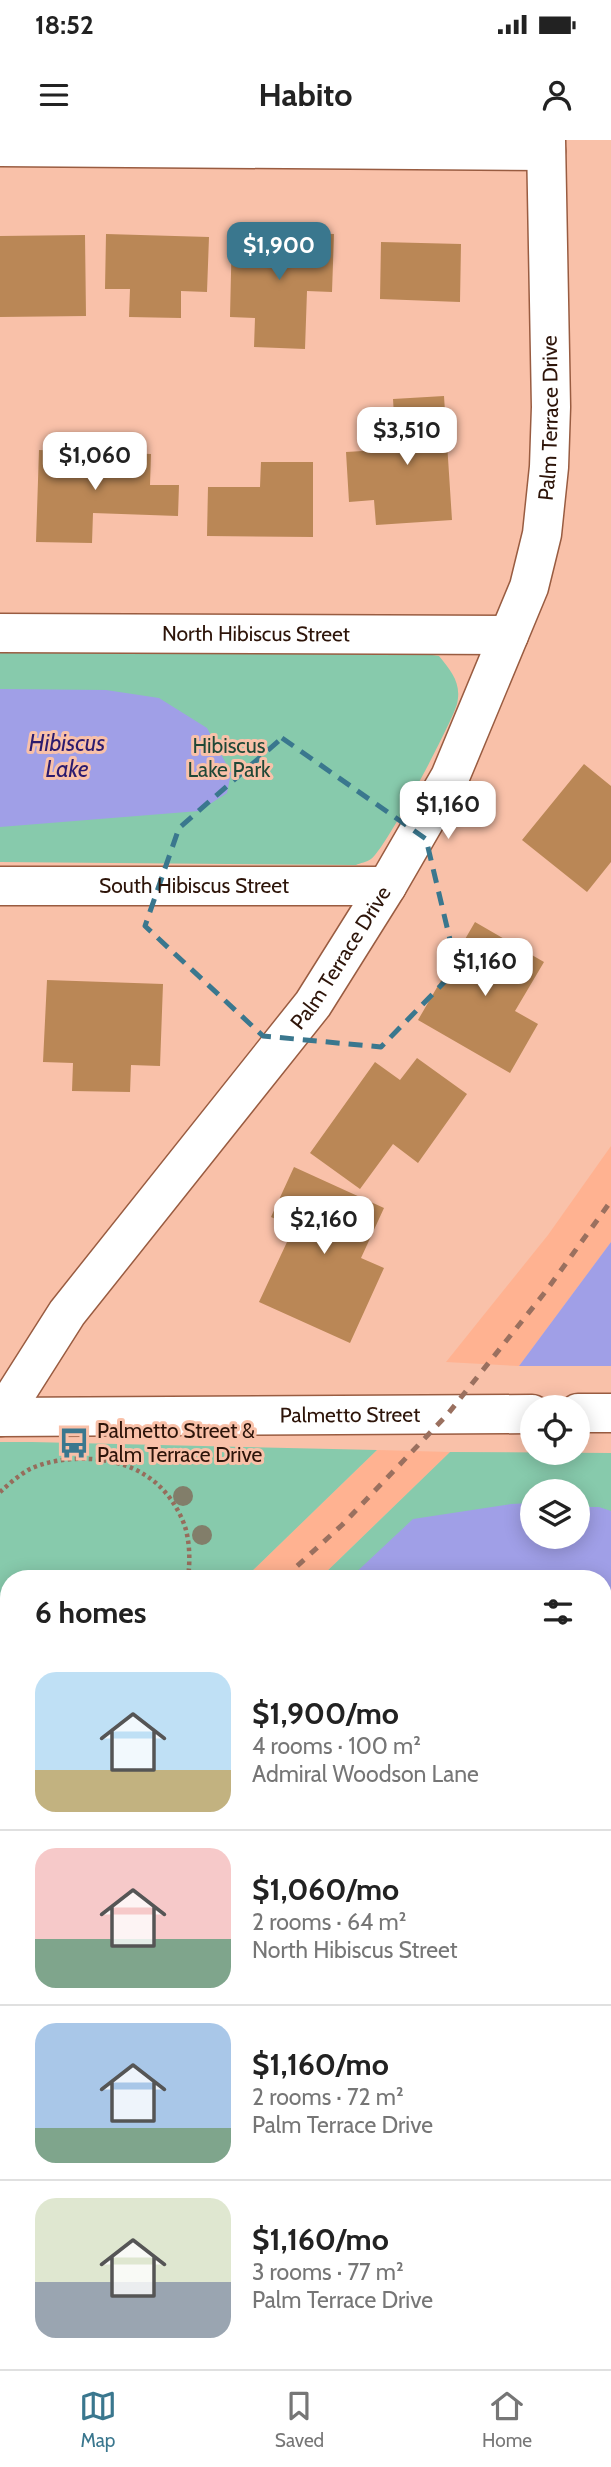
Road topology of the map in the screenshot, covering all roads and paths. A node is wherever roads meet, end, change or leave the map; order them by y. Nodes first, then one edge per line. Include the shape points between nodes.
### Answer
1 (546, 146) edge
2 (0, 147) edge
3 (0, 633) edge
4 (509, 635) junction
5 (0, 886) edge
6 (387, 886) junction
7 (590, 1413) edge
8 (611, 1413) edge
9 (520, 1414) edge
10 (1, 1417) edge
11 (0, 1492) edge
12 (189, 1570) edge

1 - 2 street
1 - 4 street, Palm Terrace Drive via 549,467 542,534 529,587
3 - 4 street, North Hibiscus Street
4 - 6 street, Palm Terrace Drive via 450,777
5 - 6 street, South Hibiscus Street
6 - 10 street, Palm Terrace Drive via 313,1004 66,1313
7 - 8 street
9 - 10 street, Palmetto Street
11 - 12 path via 31,1469 58,1461 117,1464 144,1474 169,1498 186,1529

